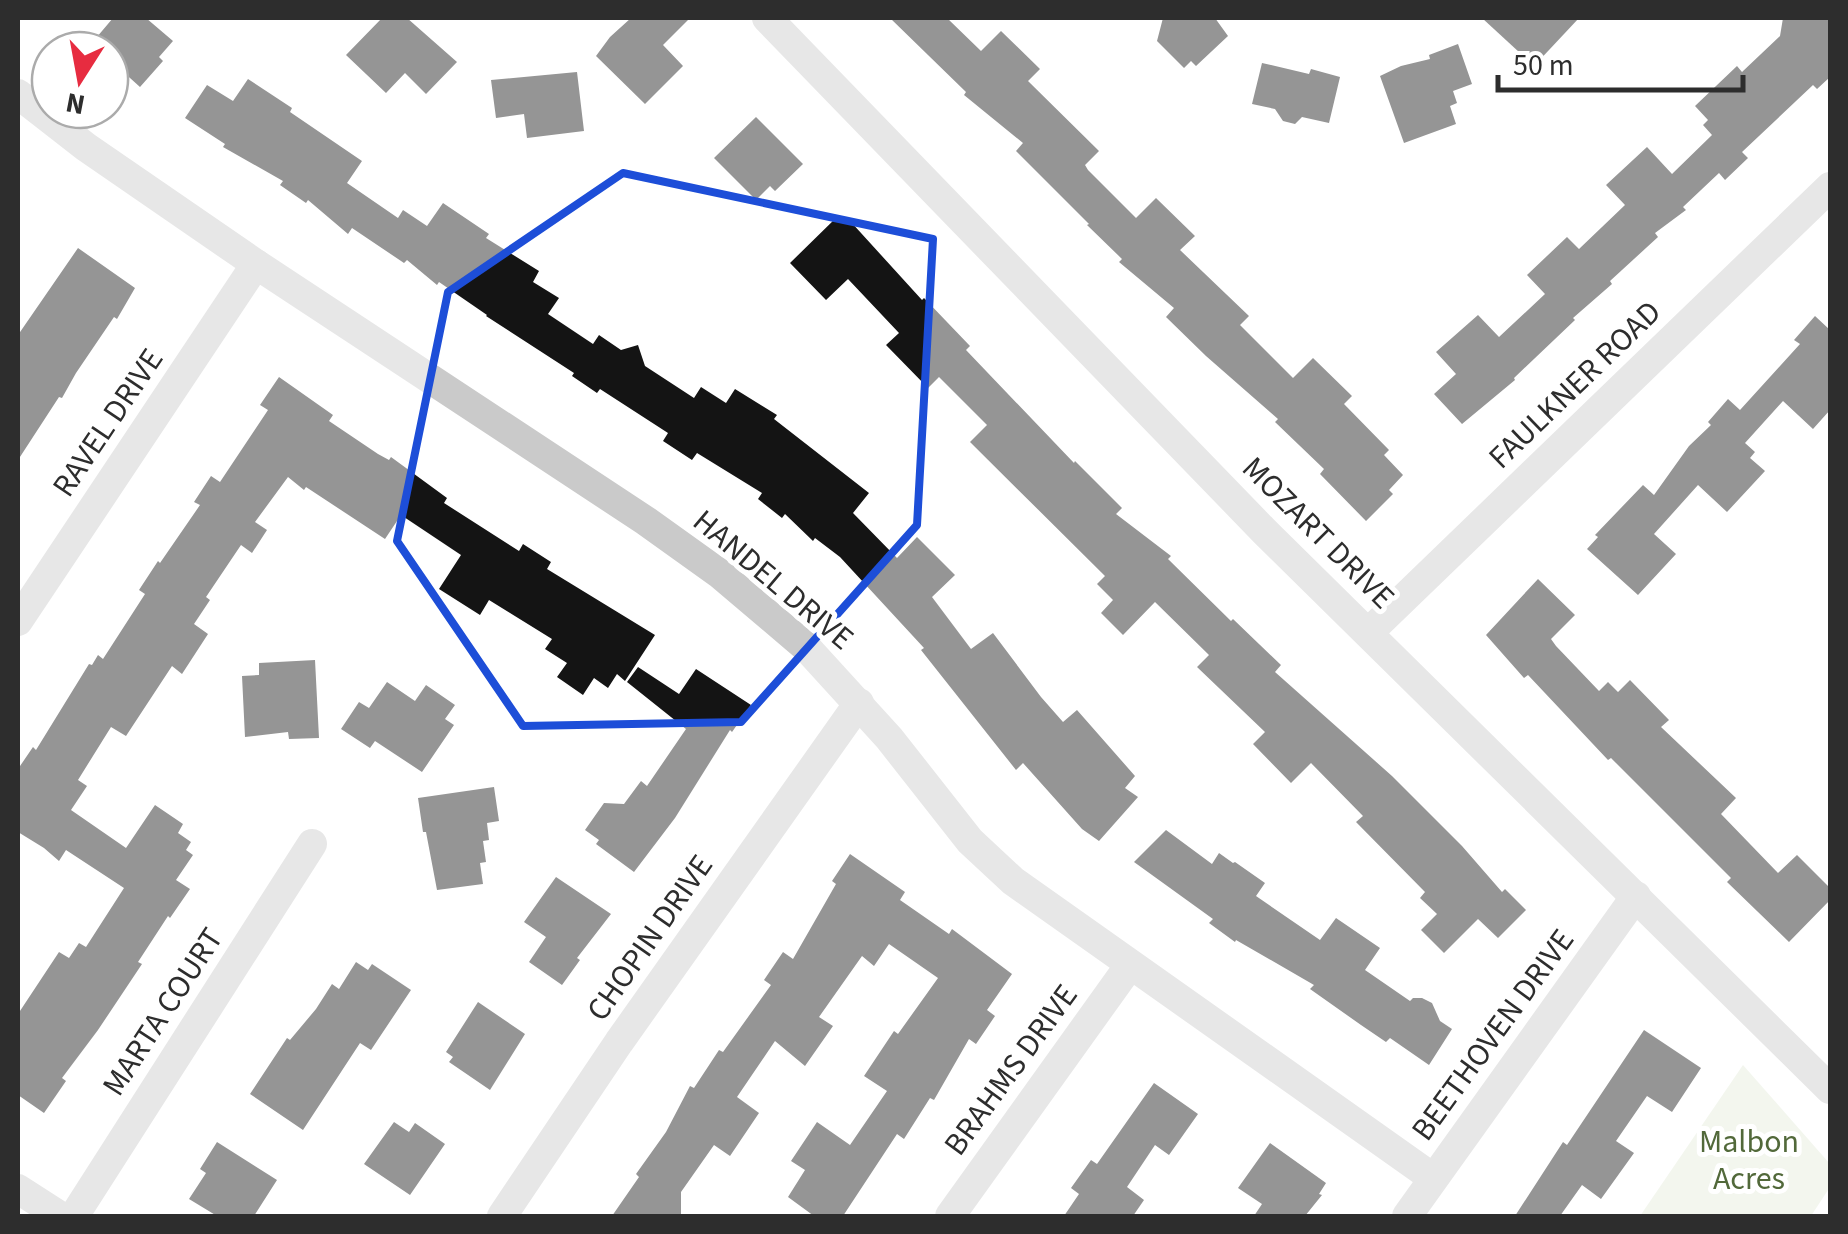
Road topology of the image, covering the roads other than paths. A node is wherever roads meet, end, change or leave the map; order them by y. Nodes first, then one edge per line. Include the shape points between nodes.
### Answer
1 (767, 18) edge
2 (18, 94) edge
3 (1830, 187) edge
4 (256, 264) junction
5 (18, 621) edge
6 (1368, 632) junction
7 (859, 702) junction
8 (312, 844) dead end
9 (1636, 896) junction
10 (1130, 965) junction
11 (1830, 1089) edge
12 (1434, 1178) junction
13 (18, 1188) edge
14 (60, 1216) edge
15 (74, 1216) edge
16 (502, 1216) edge
17 (950, 1216) edge
18 (1406, 1216) edge

1 - 6 street, MOZART DRIVE
2 - 4 street, HANDEL DRIVE
3 - 6 street, FAULKNER ROAD
4 - 5 street, RAVEL DRIVE
4 - 7 street, HANDEL DRIVE via 705,564 806,646
6 - 9 street, MOZART DRIVE
7 - 10 street, HANDEL DRIVE via 970,842
7 - 16 street, CHOPIN DRIVE
8 - 15 street, MARTA COURT
9 - 11 street, MOZART DRIVE
9 - 12 street, BEETHOVEN DRIVE
10 - 12 street, HANDEL DRIVE
10 - 17 street, BRAHMS DRIVE
12 - 18 street, BEETHOVEN DRIVE
13 - 14 street

